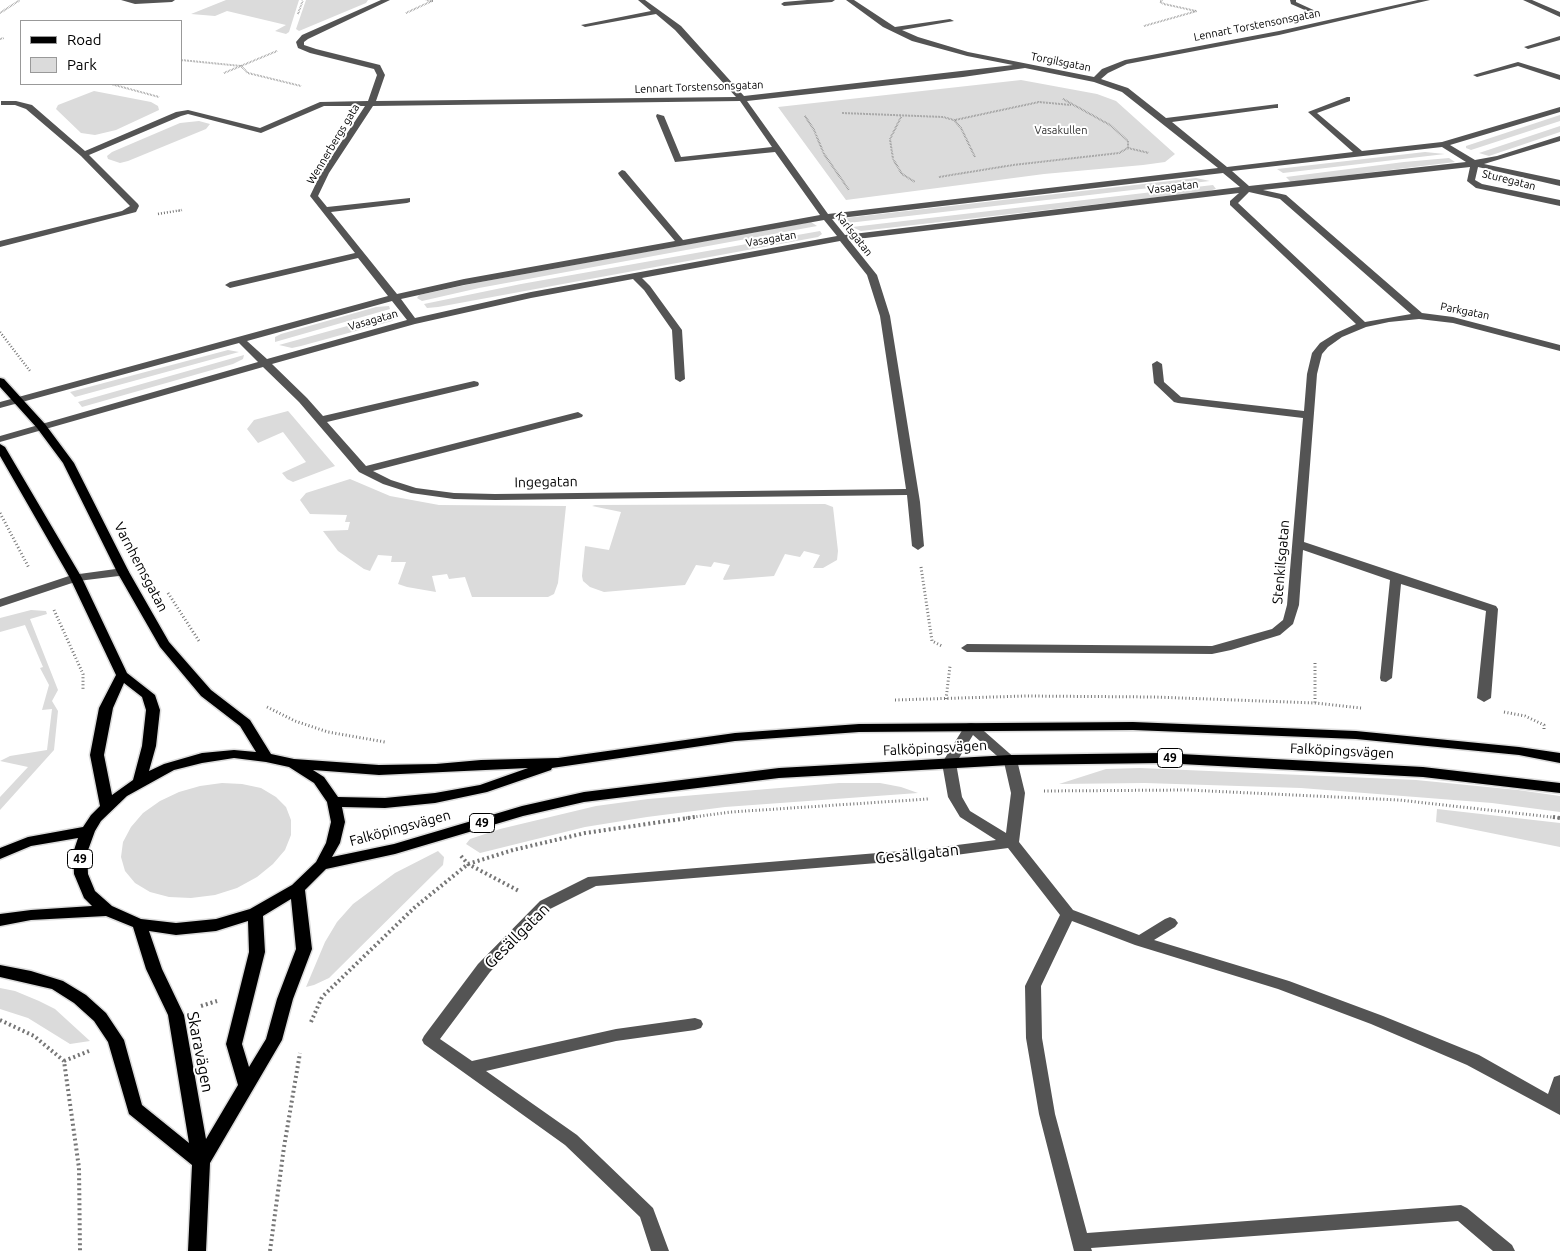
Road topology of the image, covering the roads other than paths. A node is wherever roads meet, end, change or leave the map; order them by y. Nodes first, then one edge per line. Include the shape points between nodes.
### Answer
1 (124, 0) edge
2 (172, 0) edge
3 (387, 0) edge
4 (641, 0) edge
5 (832, 0) edge
6 (849, 0) edge
7 (1293, 0) edge
8 (1427, 0) edge
9 (1526, 0) edge
10 (784, 4) dead end
11 (658, 12) junction
12 (1316, 12) dead end
13 (1560, 14) edge
14 (950, 21) dead end
15 (585, 25) dead end
16 (894, 29) junction
17 (1560, 38) edge
18 (1528, 47) dead end
19 (1025, 66) junction
20 (1477, 75) dead end
21 (1560, 78) edge
22 (1096, 80) junction
23 (742, 99) junction
24 (1347, 99) dead end
25 (4, 103) dead end
26 (371, 103) junction
27 (1275, 106) dead end
28 (1560, 109) edge
29 (660, 116) dead end
30 (1165, 121) junction
31 (1560, 138) edge
32 (1443, 144) junction
33 (778, 149) junction
34 (84, 154) junction
35 (1360, 154) junction
36 (1475, 164) junction
37 (1223, 169) junction
38 (622, 174) dead end
39 (1560, 182) edge
40 (1247, 189) junction
41 (407, 200) dead end
42 (1560, 204) edge
43 (325, 210) junction
44 (826, 217) junction
45 (843, 238) junction
46 (681, 243) junction
47 (0, 244) edge
48 (360, 255) junction
49 (635, 276) junction
50 (230, 285) dead end
51 (393, 298) junction
52 (1419, 316) junction
53 (413, 321) junction
54 (1363, 325) junction
55 (241, 340) junction
56 (1560, 348) edge
57 (264, 362) junction
58 (1157, 364) dead end
59 (680, 379) dead end
60 (0, 382) edge
61 (474, 384) dead end
62 (16, 400) junction
63 (0, 405) edge
64 (578, 415) dead end
65 (1309, 415) junction
66 (320, 420) junction
67 (41, 426) junction
68 (0, 439) edge
69 (0, 447) edge
70 (364, 470) junction
71 (912, 492) junction
72 (1298, 544) junction
73 (918, 546) road end
74 (123, 572) junction
75 (76, 578) junction
76 (1396, 578) junction
77 (0, 603) edge
78 (967, 648) road end
79 (122, 675) junction
80 (1386, 678) dead end
81 (1484, 698) road end
82 (971, 727) junction
83 (266, 757) junction
84 (1560, 758) edge
85 (1010, 760) junction
86 (558, 763) junction
87 (294, 764) junction
88 (949, 764) junction
89 (139, 782) junction
90 (1560, 788) edge
91 (334, 802) junction
92 (107, 806) junction
93 (88, 831) junction
94 (1012, 843) junction
95 (0, 854) edge
96 (321, 865) junction
97 (297, 889) junction
98 (106, 910) junction
99 (255, 913) junction
100 (1068, 914) junction
101 (0, 920) edge
102 (1170, 923) dead end
103 (139, 924) junction
104 (1140, 941) junction
105 (0, 972) edge
106 (695, 1024) dead end
107 (470, 1068) junction
108 (1560, 1082) edge
109 (247, 1086) junction
110 (1557, 1105) edge
111 (201, 1162) junction
112 (1082, 1246) edge
113 (197, 1251) edge
114 (660, 1251) edge
115 (1506, 1251) edge

1 - 2 street
3 - 26 street, Wennerbergs gata via 300,42 301,46 314,51 377,67 381,75
4 - 11 street, Karlsgatan
5 - 10 street
6 - 16 street, Torgilsgatan
7 - 12 street via 1293,3
8 - 22 street, Lennart Torstensonsgatan via 1279,33 1125,62 1105,71
9 - 13 street
11 - 15 street
11 - 23 street, Karlsgatan via 678,28
14 - 16 street
16 - 19 street, Torgilsgatan via 951,50
17 - 18 street
19 - 22 street, Torgilsgatan
19 - 23 street, Lennart Torstensonsgatan
20 - 21 street via 1518,64
22 - 30 street, Torgilsgatan via 1125,90
23 - 26 street, Lennart Torstensonsgatan
23 - 33 street, Karlsgatan
24 - 35 street via 1312,112
25 - 34 street via 29,107
26 - 34 street, Lennart Torstensonsgatan via 322,104 261,131 188,112
26 - 43 street, Wennerbergs gata via 325,173 314,196
27 - 30 street
28 - 32 street, Vasagatan
29 - 33 street via 678,160
30 - 37 street, Torgilsgatan
31 - 36 street, Vasagatan
32 - 35 street, Vasagatan
32 - 36 street, Sturegatan
33 - 44 street, Karlsgatan
34 - 47 street via 135,206 133,210
35 - 37 street, Vasagatan
36 - 39 street, Sturegatan
36 - 40 street, Vasagatan
36 - 42 street, Sturegatan via 1471,181 1479,186
37 - 40 street, Torgilsgatan
37 - 44 street, Vasagatan
38 - 46 street
40 - 45 street, Vasagatan
40 - 52 street, Torgilsgatan via 1283,197
40 - 54 street via 1233,203
41 - 43 street
43 - 48 street, Wennerbergs gata
44 - 45 street, Karlsgatan
44 - 46 street, Vasagatan
45 - 49 street, Vasagatan
45 - 71 street, Karlsgatan via 872,275 885,316
46 - 51 street, Vasagatan
48 - 50 street
48 - 51 street, Wennerbergs gata
49 - 53 street, Vasagatan
49 - 59 street via 676,330
51 - 53 street, Wennerbergs gata
51 - 55 street, Vasagatan
52 - 54 street, Parkgatan
52 - 56 street, Parkgatan via 1453,320
53 - 57 street, Vasagatan
54 - 65 street, Stenkilsgatan via 1339,335 1317,353
55 - 57 street, Ingegatan
55 - 62 street, Vasagatan
57 - 66 street, Ingegatan
57 - 67 street, Vasagatan
58 - 65 street via 1159,383 1178,400
60 - 62 main road, Varnhemsgatan
61 - 66 street
62 - 63 street, Vasagatan
62 - 67 main road, Varnhemsgatan
64 - 70 street
65 - 72 street, Stenkilsgatan
66 - 70 street, Ingegatan
67 - 68 street, Vasagatan
67 - 74 main road, Varnhemsgatan via 68,463
69 - 75 main road
70 - 71 street, Ingegatan via 415,491 478,497
71 - 73 street, Karlsgatan
72 - 76 street
72 - 78 street, Stenkilsgatan via 1289,621 1276,632 1241,643 1212,650
74 - 75 street
74 - 83 main road, Varnhemsgatan via 164,644 206,693 245,724
75 - 77 street
75 - 79 main road
76 - 80 street
76 - 81 street via 1492,609
79 - 89 main road via 148,695 153,710 149,746
79 - 92 main road via 106,708 97,754
82 - 84 main road, Falköpingsvägen / 49 via 1133,726 1356,735
82 - 85 street
82 - 86 main road, Falköpingsvägen / 49 via 859,728 735,737
82 - 88 street
83 - 87 main road, 49
83 - 89 main road, 49 via 234,754 202,758 170,767
85 - 88 main road, Falköpingsvägen / 49
85 - 90 main road, Falköpingsvägen / 49 via 1162,758 1297,764 1423,772
85 - 94 street via 1018,793
86 - 87 main road, Falköpingsvägen / 49 via 379,770
86 - 91 main road, Falköpingsvägen / 49 via 482,789 435,798 385,804
87 - 91 main road, 49 via 319,780
88 - 94 street via 955,797 966,814
88 - 96 main road, Falköpingsvägen / 49 via 779,773 584,796 396,848
89 - 92 main road, 49
91 - 96 main road, 49 via 338,822 333,843
92 - 93 main road, 49
93 - 95 main road via 28,842
93 - 98 main road, 49 via 80,853 81,874 89,894
94 - 100 street
94 - 107 street, Gesällgatan via 926,854 593,881 545,904 484,968 430,1040
96 - 97 main road, 49
97 - 99 main road, 49
97 - 109 main road, Skaravägen via 304,949 274,1040
98 - 101 main road
98 - 103 main road, 49
99 - 103 main road, 49 via 216,925 176,929
99 - 109 main road via 257,952 234,1044
100 - 104 street
100 - 112 street via 1033,986 1034,1038 1047,1114
102 - 104 street
103 - 111 main road, Skaravägen via 154,969 176,1015
104 - 110 street via 1283,985 1378,1020 1473,1060
105 - 111 main road via 56,985 80,999 100,1017 116,1040 134,1109
106 - 107 street via 616,1035
107 - 114 street, Gesällgatan via 571,1140 647,1213
108 - 110 street
109 - 111 main road, Skaravägen
111 - 113 main road, Skaravägen
112 - 115 street via 1461,1213

